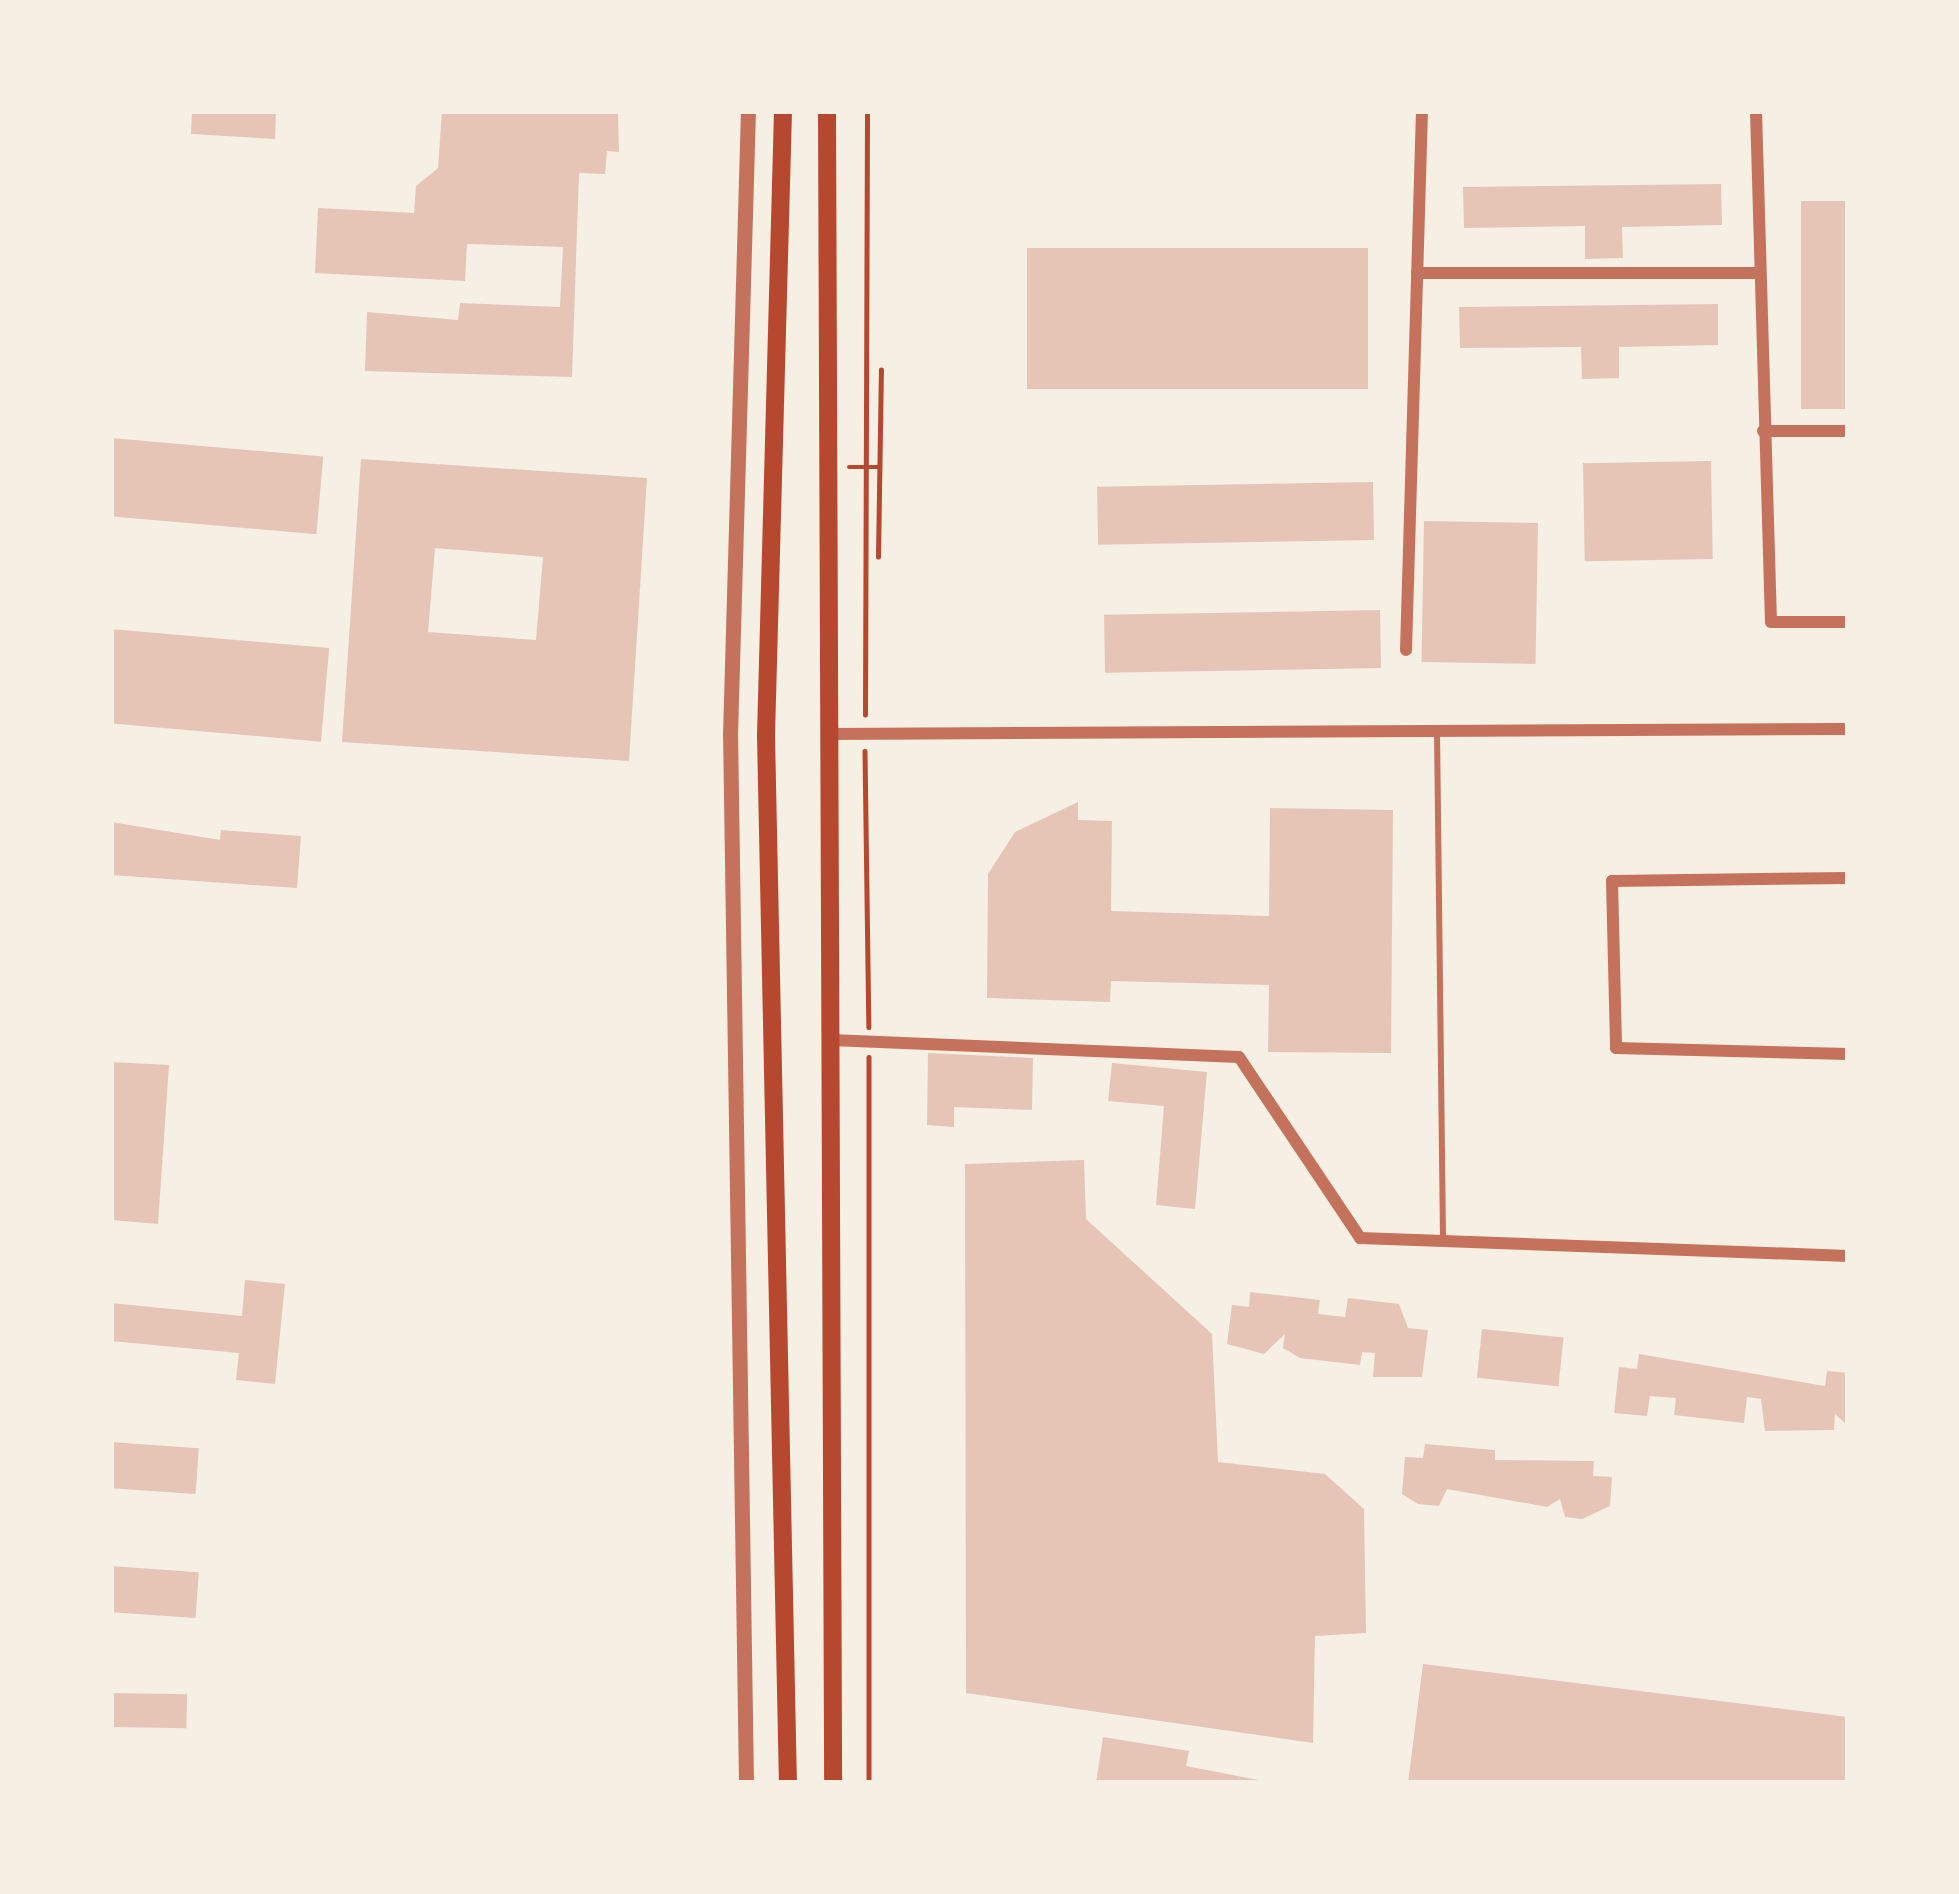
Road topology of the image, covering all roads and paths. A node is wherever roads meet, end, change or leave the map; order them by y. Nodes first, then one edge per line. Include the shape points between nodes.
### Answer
1 (748, 111) edge
2 (783, 111) edge
3 (827, 111) edge
4 (867, 111) edge
5 (1422, 111) edge
6 (1756, 111) edge
7 (1417, 273) junction
8 (1757, 274) junction
9 (881, 370) dead end
10 (1763, 431) junction
11 (1848, 431) edge
12 (833, 466) dead end
13 (879, 467) junction
14 (878, 557) dead end
15 (1848, 622) edge
16 (1406, 650) dead end
17 (1848, 729) edge
18 (1437, 732) junction
19 (827, 734) junction
20 (865, 734) junction
21 (1848, 878) edge
22 (831, 1040) junction
23 (869, 1041) junction
24 (1848, 1054) edge
25 (1443, 1247) junction
26 (1848, 1256) edge
27 (746, 1783) edge
28 (788, 1783) edge
29 (833, 1783) edge
30 (869, 1783) edge

1 - 27 street via 730,735
2 - 28 main road via 766,736
3 - 19 main road
4 - 20 path
5 - 7 street
6 - 8 street
7 - 8 street
7 - 16 street
8 - 10 street
9 - 13 path
10 - 11 street
10 - 15 street via 1771,622
12 - 13 path
13 - 14 path
17 - 18 street
18 - 20 street
18 - 25 lane
19 - 20 street
19 - 22 main road
20 - 23 path
21 - 24 street via 1612,881 1616,1048
22 - 23 street
22 - 29 main road
23 - 25 street via 1239,1057 1360,1238
23 - 30 path
25 - 26 street

